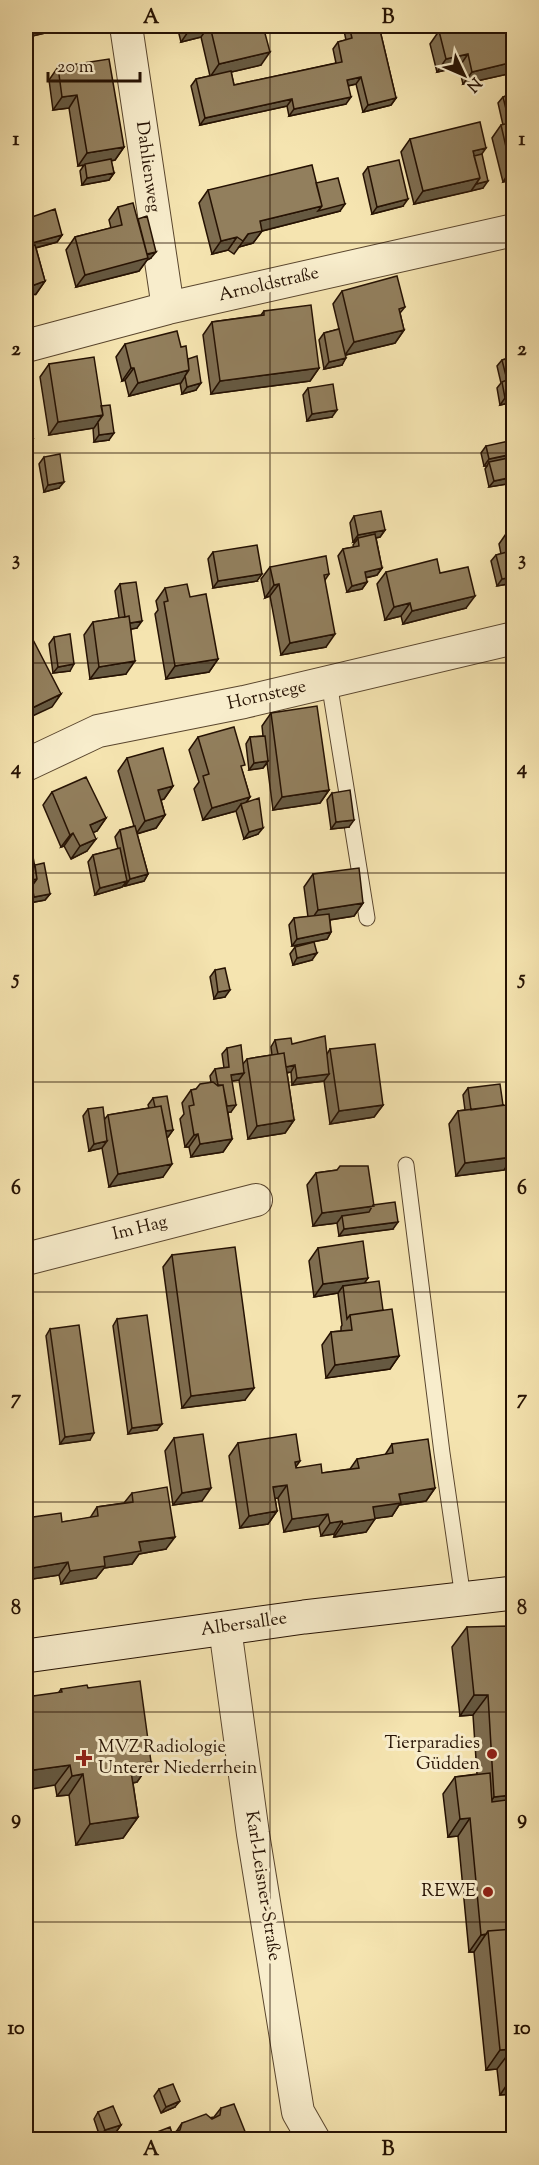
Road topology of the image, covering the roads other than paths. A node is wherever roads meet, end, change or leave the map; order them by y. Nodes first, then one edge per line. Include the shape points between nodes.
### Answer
1 (126, 26) edge
2 (513, 230) edge
3 (168, 308) junction
4 (26, 345) edge
5 (513, 638) edge
6 (329, 682) junction
7 (26, 765) edge
8 (367, 918) dead end
9 (406, 1165) dead end
10 (256, 1200) dead end
11 (26, 1259) edge
12 (513, 1593) edge
13 (464, 1598) junction
14 (225, 1628) junction
15 (26, 1656) edge
16 (314, 2139) edge

1 - 3 street, Dahlienweg
2 - 3 street, Arnoldstraße
3 - 4 street, Arnoldstraße
5 - 6 street, Hornstege
6 - 7 street, Hornstege via 98,731
6 - 8 lane
9 - 13 lane via 441,1452
10 - 11 street, Im Hag
12 - 13 street, Albersallee
13 - 14 street, Albersallee
14 - 15 street, Albersallee
14 - 16 street, Karl-Leisner-Straße via 253,1834 298,2112

